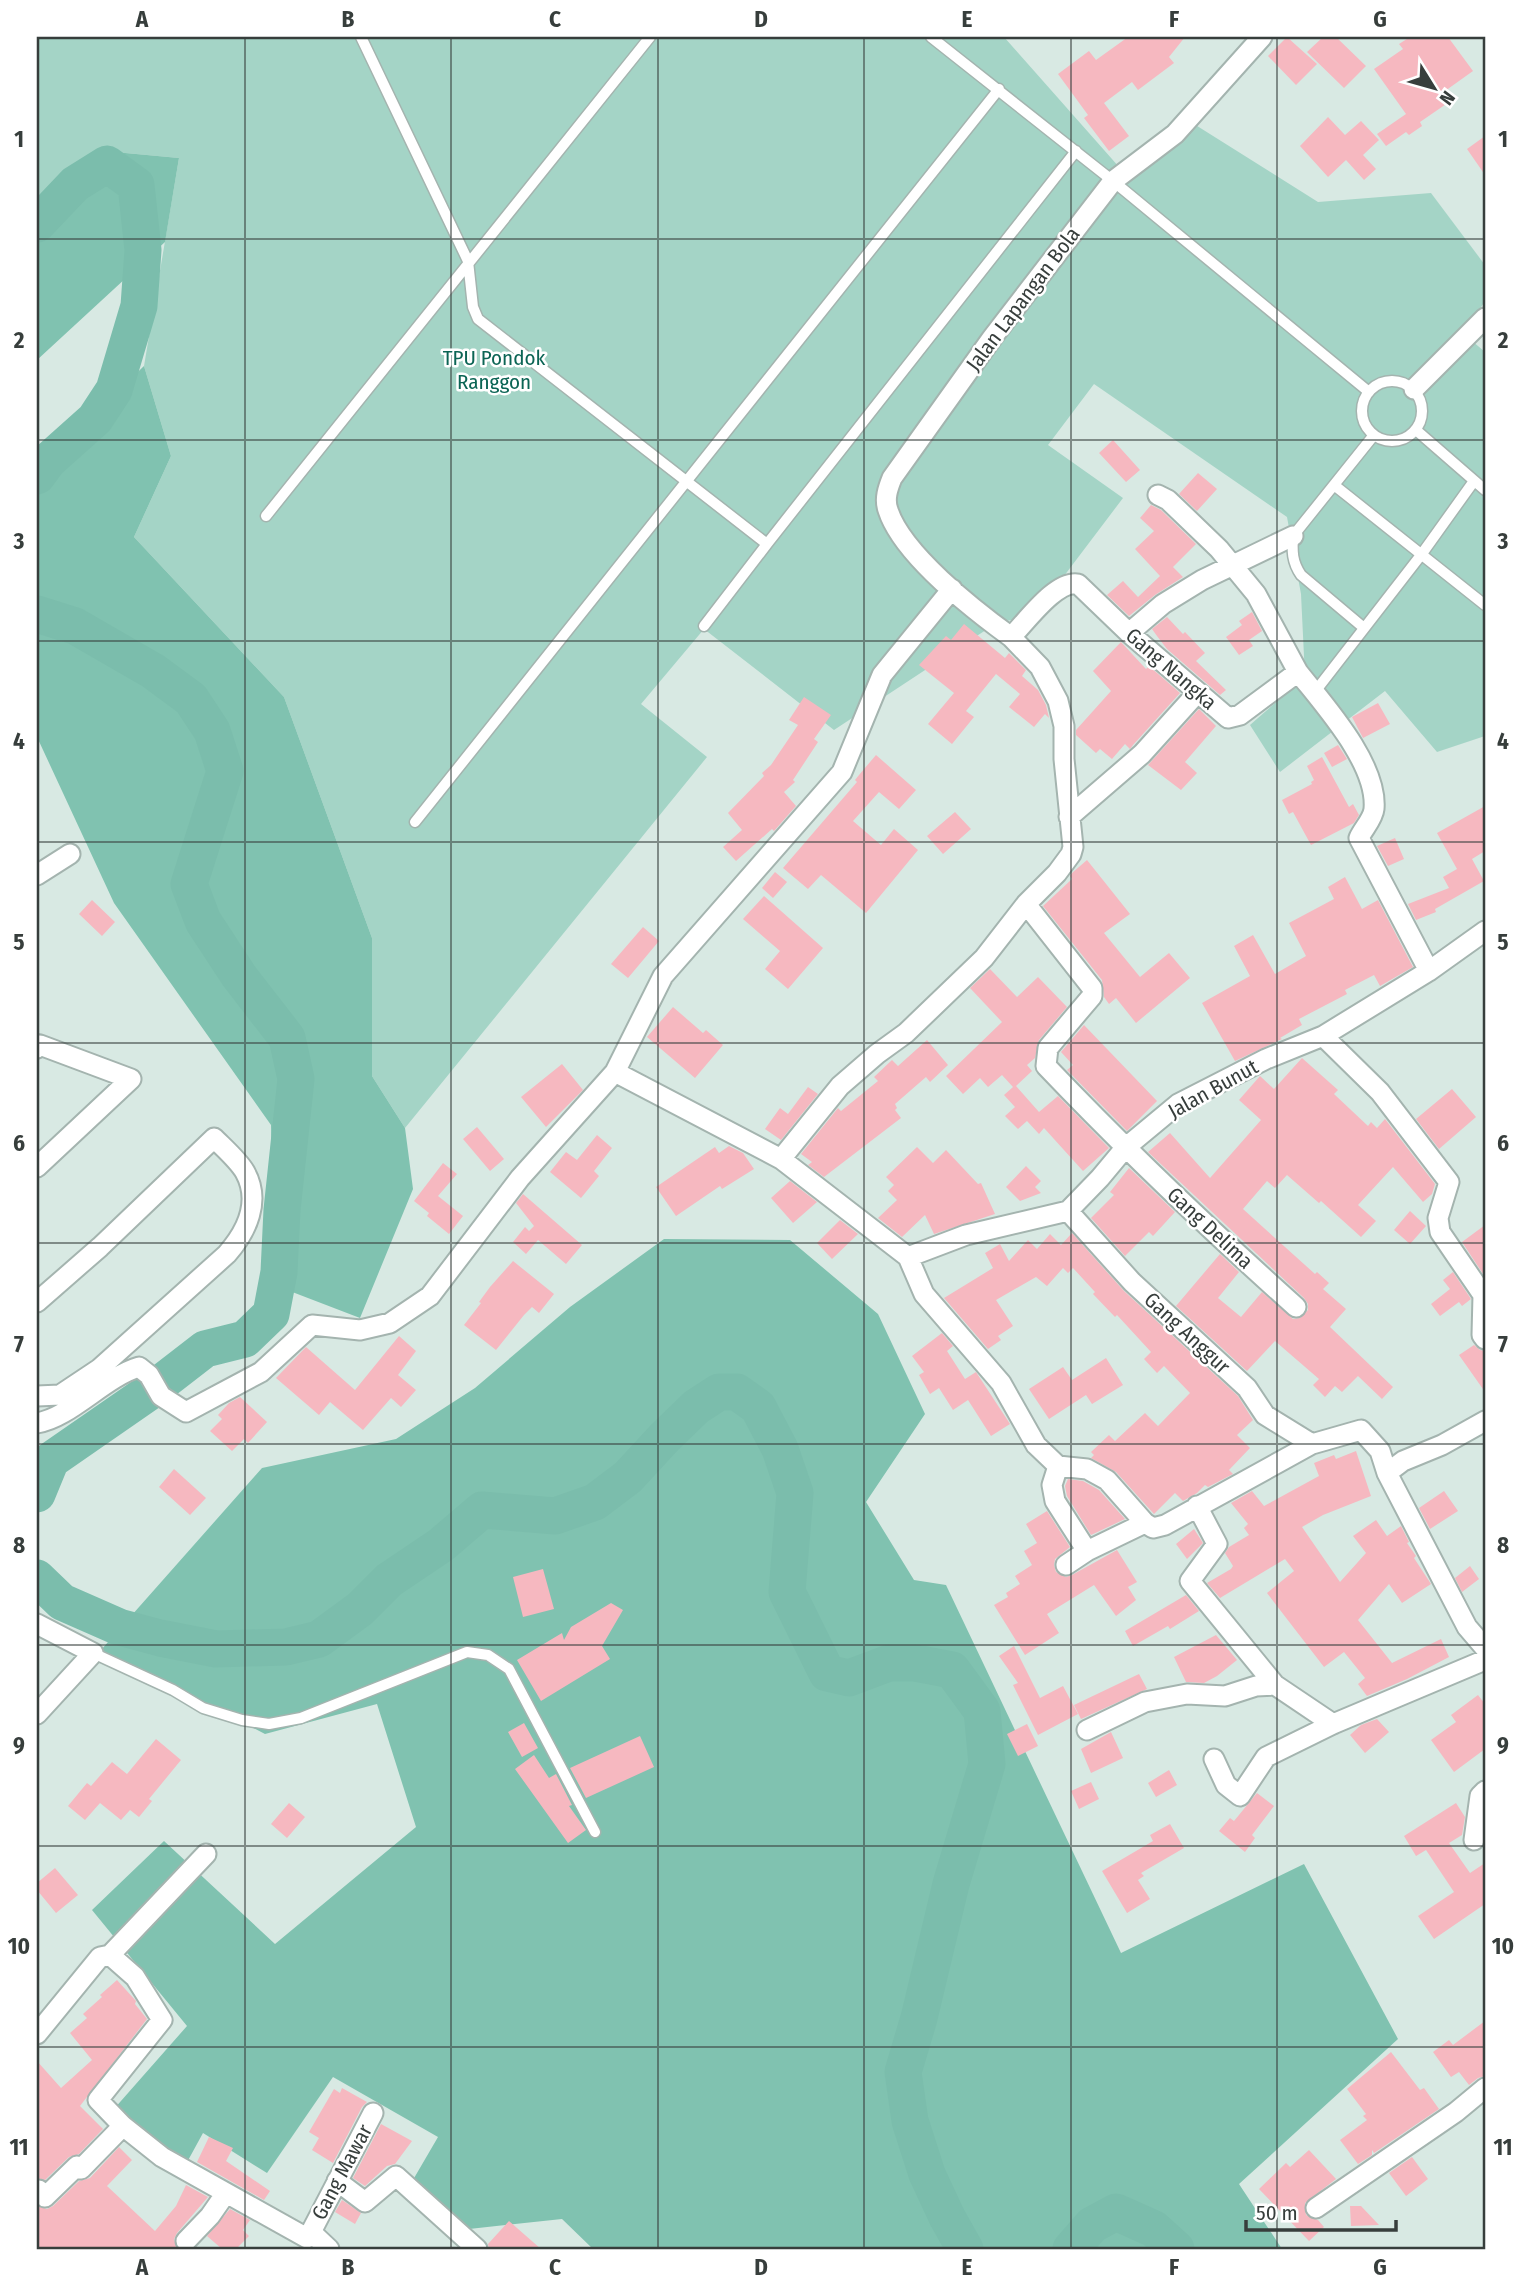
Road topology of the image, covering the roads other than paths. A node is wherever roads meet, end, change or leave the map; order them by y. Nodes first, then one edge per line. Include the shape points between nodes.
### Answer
1 (361, 37) edge
2 (650, 37) edge
3 (931, 37) edge
4 (1262, 37) edge
5 (999, 89) junction
6 (1076, 151) junction
7 (1114, 181) junction
8 (468, 261) junction
9 (1485, 318) edge
10 (1414, 389) junction
11 (1369, 392) junction
12 (1416, 430) junction
13 (1374, 435) junction
14 (687, 480) junction
15 (1474, 481) junction
16 (1334, 485) junction
17 (1485, 490) edge
18 (1158, 495) dead end
19 (266, 516) dead end
20 (1293, 536) junction
21 (767, 544) junction
22 (1421, 555) junction
23 (1234, 566) junction
24 (952, 589) junction
25 (1485, 605) edge
26 (704, 626) dead end
27 (1364, 628) junction
28 (1129, 633) junction
29 (1011, 637) junction
30 (1298, 672) junction
31 (1198, 692) junction
32 (1314, 693) junction
33 (1069, 817) junction
34 (415, 822) dead end
35 (70, 855) dead end
36 (37, 875) edge
37 (1027, 904) junction
38 (1485, 931) edge
39 (1429, 971) junction
40 (1323, 1036) junction
41 (37, 1048) edge
42 (615, 1072) junction
43 (1125, 1148) junction
44 (781, 1159) junction
45 (37, 1167) edge
46 (1068, 1211) junction
47 (908, 1257) junction
48 (37, 1302) edge
49 (1296, 1307) dead end
50 (1485, 1339) edge
51 (37, 1396) edge
52 (1485, 1421) edge
53 (37, 1423) edge
54 (1312, 1444) junction
55 (1058, 1466) junction
56 (1387, 1473) junction
57 (1197, 1506) junction
58 (1145, 1523) junction
59 (1087, 1551) junction
60 (1066, 1564) dead end
61 (37, 1624) edge
62 (1485, 1648) edge
63 (93, 1653) junction
64 (1485, 1660) edge
65 (1275, 1685) junction
66 (37, 1714) edge
67 (1334, 1724) junction
68 (1087, 1730) dead end
69 (1214, 1759) dead end
70 (1485, 1791) edge
71 (595, 1832) dead end
72 (1474, 1840) dead end
73 (206, 1854) dead end
74 (110, 1955) junction
75 (37, 2034) edge
76 (1485, 2088) edge
77 (373, 2113) dead end
78 (123, 2126) junction
79 (337, 2181) junction
80 (37, 2192) edge
81 (226, 2193) junction
82 (1316, 2208) dead end
83 (305, 2240) edge
84 (186, 2241) dead end
85 (329, 2249) edge
86 (477, 2249) edge

1 - 8 lane
2 - 8 lane
3 - 5 lane
4 - 7 street, Jalan Lapangan Bola via 1175,134
5 - 6 lane
5 - 14 lane
6 - 7 lane
6 - 21 lane
7 - 11 lane
7 - 24 street, Jalan Lapangan Bola via 992,338 892,478 886,493 888,510 910,549
8 - 14 lane via 478,319
8 - 19 lane
9 - 10 street
10 - 11 lane via 1399,381 1382,382
10 - 12 lane via 1422,402
11 - 13 lane via 1362,407 1364,422
12 - 13 lane via 1396,441
12 - 15 lane
13 - 16 lane
14 - 21 lane
14 - 34 lane
15 - 17 lane
15 - 22 lane
16 - 20 lane
16 - 22 lane
18 - 23 street
20 - 23 street
20 - 27 lane via 1294,565 1301,575
21 - 26 lane
22 - 25 lane
22 - 27 lane
23 - 28 street via 1163,604
23 - 30 street via 1256,594
24 - 29 street
24 - 42 street via 882,675 842,772 663,976
27 - 32 lane
28 - 29 street, Gang Nangka via 1078,583 1070,582
28 - 31 street, Gang Nangka
29 - 33 street via 1040,667 1058,701 1064,726
30 - 31 street, Gang Nangka via 1234,718 1228,718
30 - 32 street
31 - 33 street via 1142,754
32 - 39 street via 1353,743 1364,767 1374,810 1359,838
33 - 37 street via 1071,854
35 - 36 street
37 - 43 street, Gang Delima via 1093,988 1092,996 1048,1048 1046,1066
37 - 44 street via 984,958 906,1033 840,1086
38 - 39 street, Jalan Bunut
39 - 40 street, Jalan Bunut
40 - 43 street, Jalan Bunut via 1178,1104
40 - 50 street via 1380,1092 1449,1182 1438,1218 1440,1232 1483,1295
41 - 45 street via 40,1045 131,1079
42 - 44 street
42 - 53 street via 520,1178 430,1296 390,1323 360,1330 313,1325 261,1372 186,1412 161,1396 139,1367
43 - 46 street, Jalan Bunut
43 - 49 street, Gang Delima
44 - 47 street
46 - 47 street via 966,1235
46 - 54 street, Gang Anggur via 1132,1282 1247,1388 1265,1415
47 - 55 street via 924,1294 1001,1383 1036,1445
48 - 51 street via 214,1138 244,1171 252,1207 241,1238 227,1254 99,1369 60,1395
52 - 56 street
54 - 56 street via 1361,1430 1380,1451
54 - 57 street
55 - 58 street via 1087,1469 1107,1480
55 - 59 street via 1052,1485 1055,1501
56 - 62 street via 1467,1627
57 - 58 street via 1165,1525 1153,1528
57 - 65 street via 1217,1544 1190,1581
58 - 59 street
59 - 60 street
61 - 63 street
63 - 66 street
63 - 71 lane via 203,1708 269,1724 301,1718 467,1652 488,1655 509,1670
64 - 67 street
65 - 67 street
65 - 68 street via 1225,1696 1187,1694 1145,1702
67 - 69 street via 1266,1757 1240,1796 1226,1785
70 - 72 street via 1480,1796
73 - 74 street
74 - 75 street via 100,1957
74 - 78 street via 135,1977 162,2020 98,2100
76 - 82 street
77 - 79 street, Gang Mawar
78 - 80 street via 81,2169 77,2166 45,2197
78 - 81 street via 162,2157
79 - 83 street, Gang Mawar
79 - 86 street via 365,2202 396,2176
81 - 83 street
81 - 84 street
83 - 85 street

